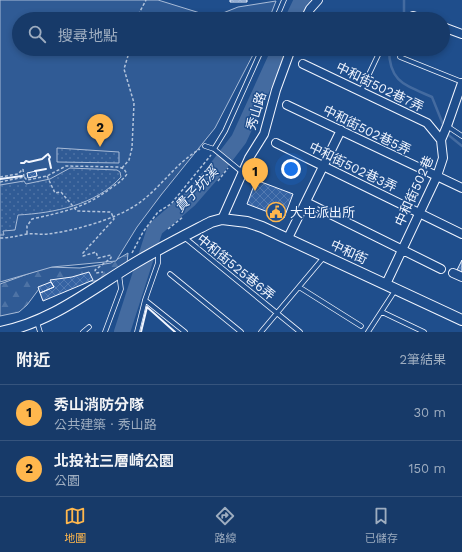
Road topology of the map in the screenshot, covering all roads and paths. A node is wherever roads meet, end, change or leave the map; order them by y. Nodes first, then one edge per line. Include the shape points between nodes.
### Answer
1 (146, 0) edge
2 (284, 0) edge
3 (318, 0) edge
4 (140, 12) edge
5 (279, 12) edge
6 (309, 12) edge
7 (450, 30) edge
8 (462, 34) edge
9 (128, 56) edge
10 (259, 56) edge
11 (288, 56) edge
12 (376, 56) edge
13 (400, 57) dead end
14 (303, 64) dead end
15 (462, 83) edge
16 (361, 91) junction
17 (288, 105) dead end
18 (448, 126) junction
19 (341, 130) junction
20 (462, 136) edge
21 (441, 140) junction
22 (276, 143) dead end
23 (205, 146) joint
24 (214, 149) junction
25 (231, 164) junction
26 (324, 166) junction
27 (122, 168) junction
28 (242, 172) junction
29 (47, 176) junction
30 (437, 176) junction
31 (0, 177) edge
32 (24, 177) junction
33 (218, 181) dead end
34 (0, 182) edge
35 (462, 188) edge
36 (306, 202) junction
37 (75, 209) junction
38 (419, 213) junction
39 (112, 216) junction
40 (183, 216) dead end
41 (222, 218) junction
42 (168, 229) dead end
43 (27, 234) junction
44 (462, 234) edge
45 (183, 236) junction
46 (0, 238) edge
47 (288, 238) junction
48 (401, 248) junction
49 (156, 251) junction
50 (325, 256) junction
51 (133, 259) junction
52 (441, 269) dead end
53 (114, 273) junction
54 (453, 273) dead end
55 (170, 274) dead end
56 (462, 277) edge
57 (386, 284) junction
58 (299, 287) junction
59 (396, 289) junction
60 (145, 300) junction
61 (382, 312) junction
62 (277, 313) junction
63 (462, 320) edge
64 (36, 322) junction
65 (361, 326) dead end
66 (89, 327) dead end
67 (0, 332) edge
68 (40, 332) edge
69 (83, 332) edge
70 (105, 332) edge
71 (137, 332) edge
72 (185, 332) edge
73 (242, 332) edge
74 (261, 332) edge
75 (300, 332) edge
76 (368, 332) edge
77 (424, 332) edge

1 - 4 path
2 - 5 lane
3 - 6 street
7 - 8 street
9 - 27 path via 124,69 134,103 132,148 129,160
10 - 24 lane via 225,131
11 - 28 street, 秀山路 via 264,134
12 - 16 lane
13 - 15 lane
14 - 16 street, 中和街502巷7弄
15 - 18 street
16 - 21 street, 中和街502巷7弄 via 427,123
17 - 19 street, 中和街502巷5弄
18 - 20 lane
18 - 21 street
19 - 26 street
19 - 30 street, 中和街502巷5弄
21 - 30 street, 中和街502巷 via 443,158
22 - 26 street, 中和街502巷3弄
23 - 24 lane
23 - 39 path via 188,156 163,182 133,207
24 - 25 lane
24 - 51 path via 186,189 155,215
25 - 28 lane
25 - 33 path
26 - 36 street
26 - 38 street, 中和街502巷3弄
27 - 29 path via 66,166
27 - 37 path via 127,174 124,179
28 - 41 street, 秀山路
29 - 32 path via 28,180
29 - 37 path via 56,193 61,192
30 - 35 street, 中和街502巷5弄
30 - 38 street, 中和街502巷
31 - 32 path via 18,174 23,169
32 - 34 path
36 - 47 street
36 - 48 street
37 - 39 path via 111,212
37 - 43 path via 32,219 27,226
38 - 44 street, 中和街502巷3弄
38 - 48 street, 中和街502巷
39 - 43 path via 49,234
39 - 53 path via 114,219 83,253 84,256 96,252 98,258 111,255 111,258 95,270 96,273
40 - 42 path
41 - 45 street
41 - 47 street, 中和街 via 247,222
43 - 46 path via 14,238
45 - 49 street
45 - 62 lane, 中和街525巷6弄
47 - 50 street, 中和街
48 - 52 street
48 - 57 street, 中和街502巷
49 - 51 street
49 - 60 lane via 158,263
50 - 57 street, 中和街
50 - 58 lane
51 - 53 street
53 - 64 street
53 - 70 lane via 121,288
54 - 56 street
55 - 73 lane
57 - 59 street, 中和街
58 - 62 lane
58 - 65 lane
59 - 61 lane
59 - 63 street, 中和街
60 - 71 lane
60 - 72 lane
61 - 76 lane
61 - 77 lane
62 - 74 lane
62 - 75 lane, 中和街525巷6弄
64 - 67 street
64 - 68 lane
66 - 69 lane

